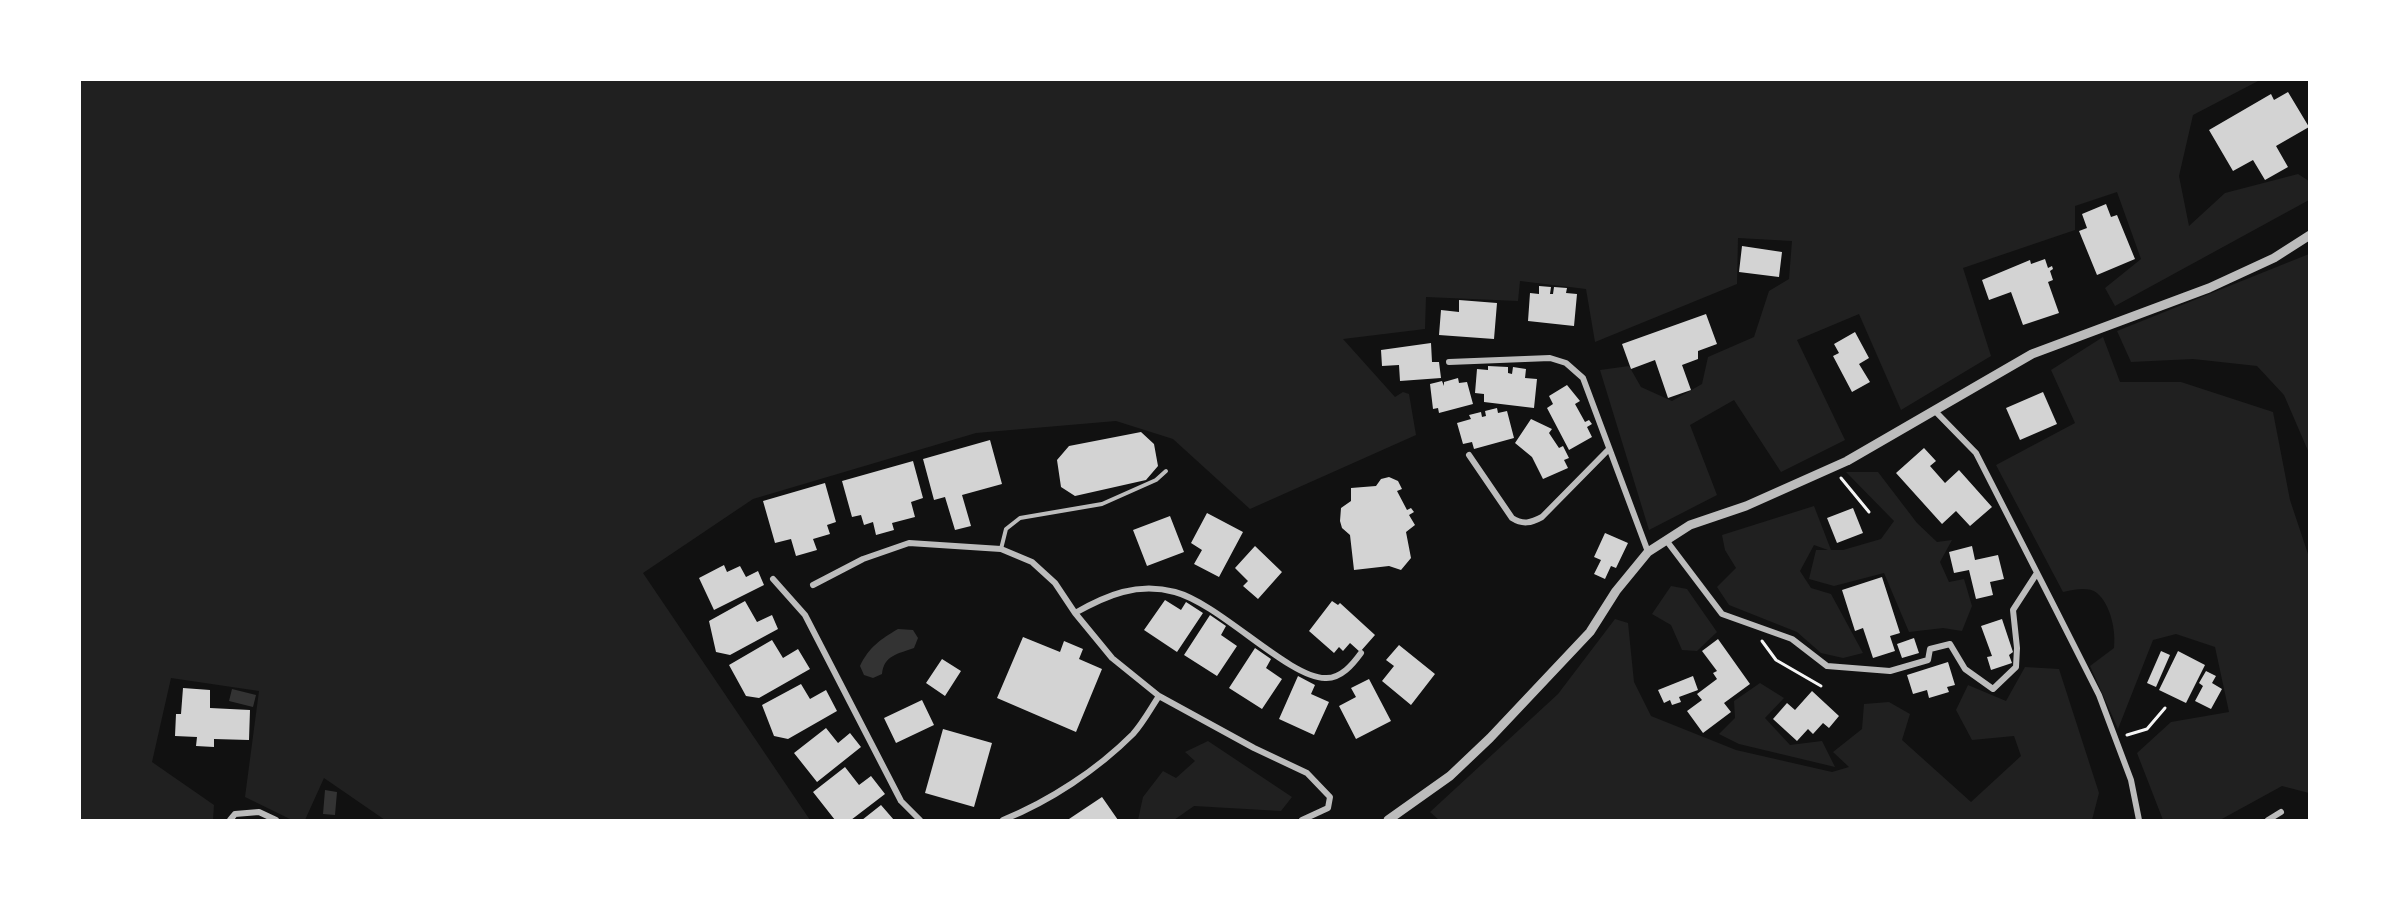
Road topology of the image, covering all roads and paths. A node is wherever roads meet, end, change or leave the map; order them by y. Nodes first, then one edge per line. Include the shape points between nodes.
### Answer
1 (2310, 235) edge
2 (1449, 362) dead end
3 (1934, 410) junction
4 (1609, 449) junction
5 (1469, 455) dead end
6 (1833, 467) junction
7 (1166, 471) dead end
8 (1869, 513) dead end
9 (1666, 540) junction
10 (1001, 549) junction
11 (1648, 552) junction
12 (2037, 573) junction
13 (773, 579) dead end
14 (813, 585) dead end
15 (1075, 613) junction
16 (1747, 621) junction
17 (1361, 653) dead end
18 (1821, 686) dead end
19 (1159, 696) junction
20 (2165, 708) dead end
21 (2115, 739) junction
22 (2281, 812) dead end
23 (230, 820) edge
24 (276, 820) edge
25 (920, 820) edge
26 (1003, 820) edge
27 (1302, 820) edge
28 (1388, 820) edge
29 (2139, 820) edge
30 (2268, 820) edge

1 - 3 street via 2274,258 2209,288 2032,354
2 - 4 street via 1550,358 1566,363 1583,378
3 - 6 street
3 - 12 street via 1976,453
4 - 5 street via 1532,523 1512,518
4 - 11 street
6 - 8 path
6 - 9 street via 1746,506 1690,525
7 - 10 lane via 1156,480 1102,504 1020,518 1006,529
9 - 11 street
9 - 16 street via 1722,614
10 - 14 street via 909,543 863,559
10 - 15 street via 1032,561 1055,583
11 - 28 street via 1590,633 1490,738 1450,776
12 - 16 street via 2013,610 2016,668 1993,689 1965,669 1950,645 1930,649 1928,660 1890,671 1827,666 1792,639
12 - 21 street via 2098,695
13 - 25 street via 805,615 901,801
15 - 17 street via 1110,594 1141,589 1175,591 1204,604 1305,674 1326,679 1348,670
15 - 19 street via 1112,658
16 - 18 path via 1776,660
19 - 26 street via 1134,732 1096,765 1032,809
19 - 27 street via 1314,779 1330,798 1328,808
20 - 21 path via 2147,729
21 - 29 street via 2131,780
22 - 30 street
23 - 24 street via 235,814 259,812

